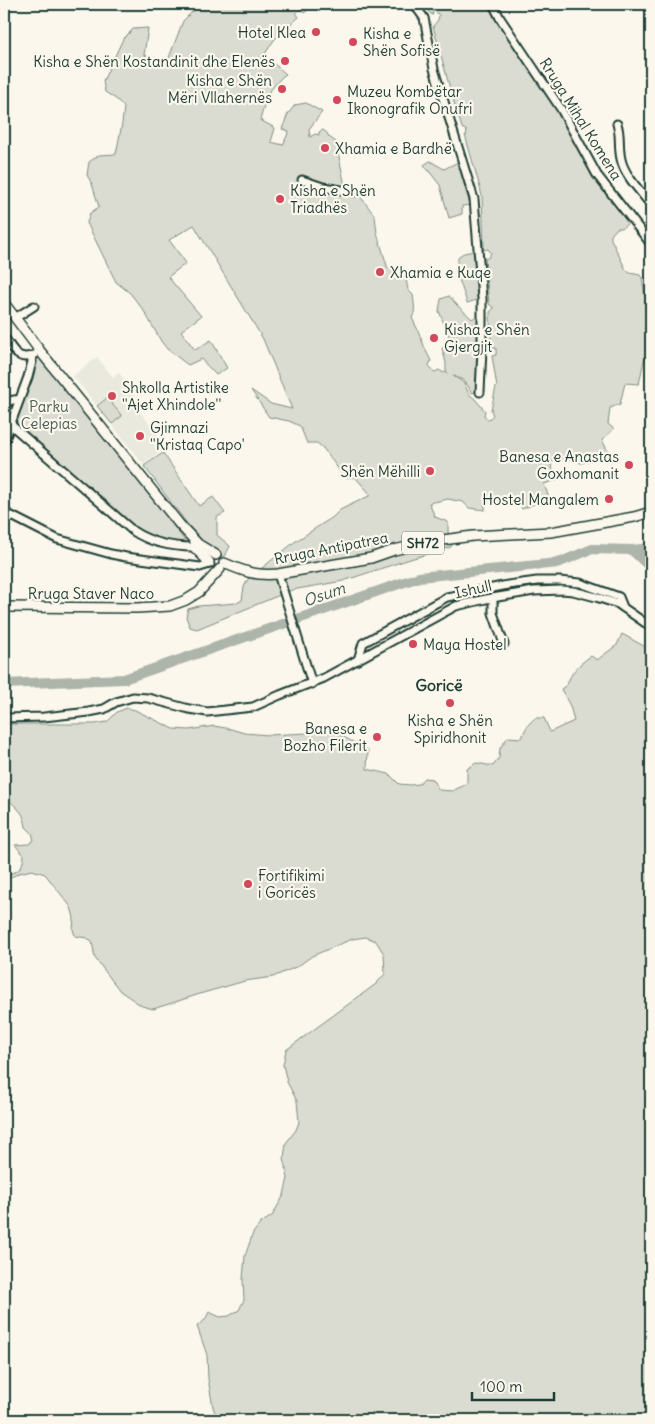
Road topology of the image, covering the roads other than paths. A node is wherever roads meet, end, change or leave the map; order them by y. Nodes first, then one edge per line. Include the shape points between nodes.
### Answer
1 (414, 4) edge
2 (493, 4) edge
3 (617, 124) dead end
4 (302, 180) dead end
5 (354, 192) dead end
6 (651, 205) edge
7 (651, 244) edge
8 (4, 303) edge
9 (34, 306) dead end
10 (15, 318) junction
11 (4, 337) edge
12 (36, 353) junction
13 (480, 392) dead end
14 (19, 400) junction
15 (4, 405) edge
16 (10, 424) junction
17 (4, 442) edge
18 (149, 486) junction
19 (4, 512) edge
20 (651, 512) edge
21 (640, 516) junction
22 (651, 516) edge
23 (194, 547) junction
24 (215, 563) junction
25 (278, 574) junction
26 (493, 598) junction
27 (4, 607) edge
28 (624, 609) junction
29 (651, 627) edge
30 (504, 644) dead end
31 (358, 660) junction
32 (312, 684) junction
33 (4, 718) edge

1 - 13 street via 424,18 434,69 474,199 482,298
2 - 7 street, Rruga Mihal Komena via 565,115 597,175
3 - 6 street via 623,167
4 - 5 street
8 - 10 main road, Rruga Antipatrea / SH72
9 - 10 street
10 - 12 main road, Rruga Antipatrea / SH72
11 - 12 street via 21,357
12 - 14 street
12 - 18 main road, Rruga Antipatrea / SH72
14 - 15 street via 14,399
14 - 16 street
16 - 17 street
16 - 23 street via 133,531 145,538
18 - 23 main road, Rruga Antipatrea / SH72 via 154,498
18 - 24 main road, Rruga Antipatrea / SH72
19 - 24 street via 57,539 111,554 200,566
20 - 21 main road, Rruga Antipatrea / SH72
21 - 22 main road, SH72
21 - 25 main road, Rruga Antipatrea / SH72 via 552,532 429,542 371,558
23 - 24 main road, Rruga Antipatrea / SH72
24 - 25 main road, Rruga Antipatrea / SH72 via 254,574
24 - 27 main road, Rruga Staver Naco via 204,588 170,606
25 - 32 street
26 - 28 street, Ishull via 562,590 613,602
26 - 30 street via 493,614
26 - 31 street, Ishull via 456,606
28 - 29 street, Ishull
28 - 31 street via 619,597 580,584 558,581 537,581 461,594 431,605 363,643
31 - 32 street, Ishull
32 - 33 street, Ishull via 244,708 198,711 133,697 88,712 44,718

